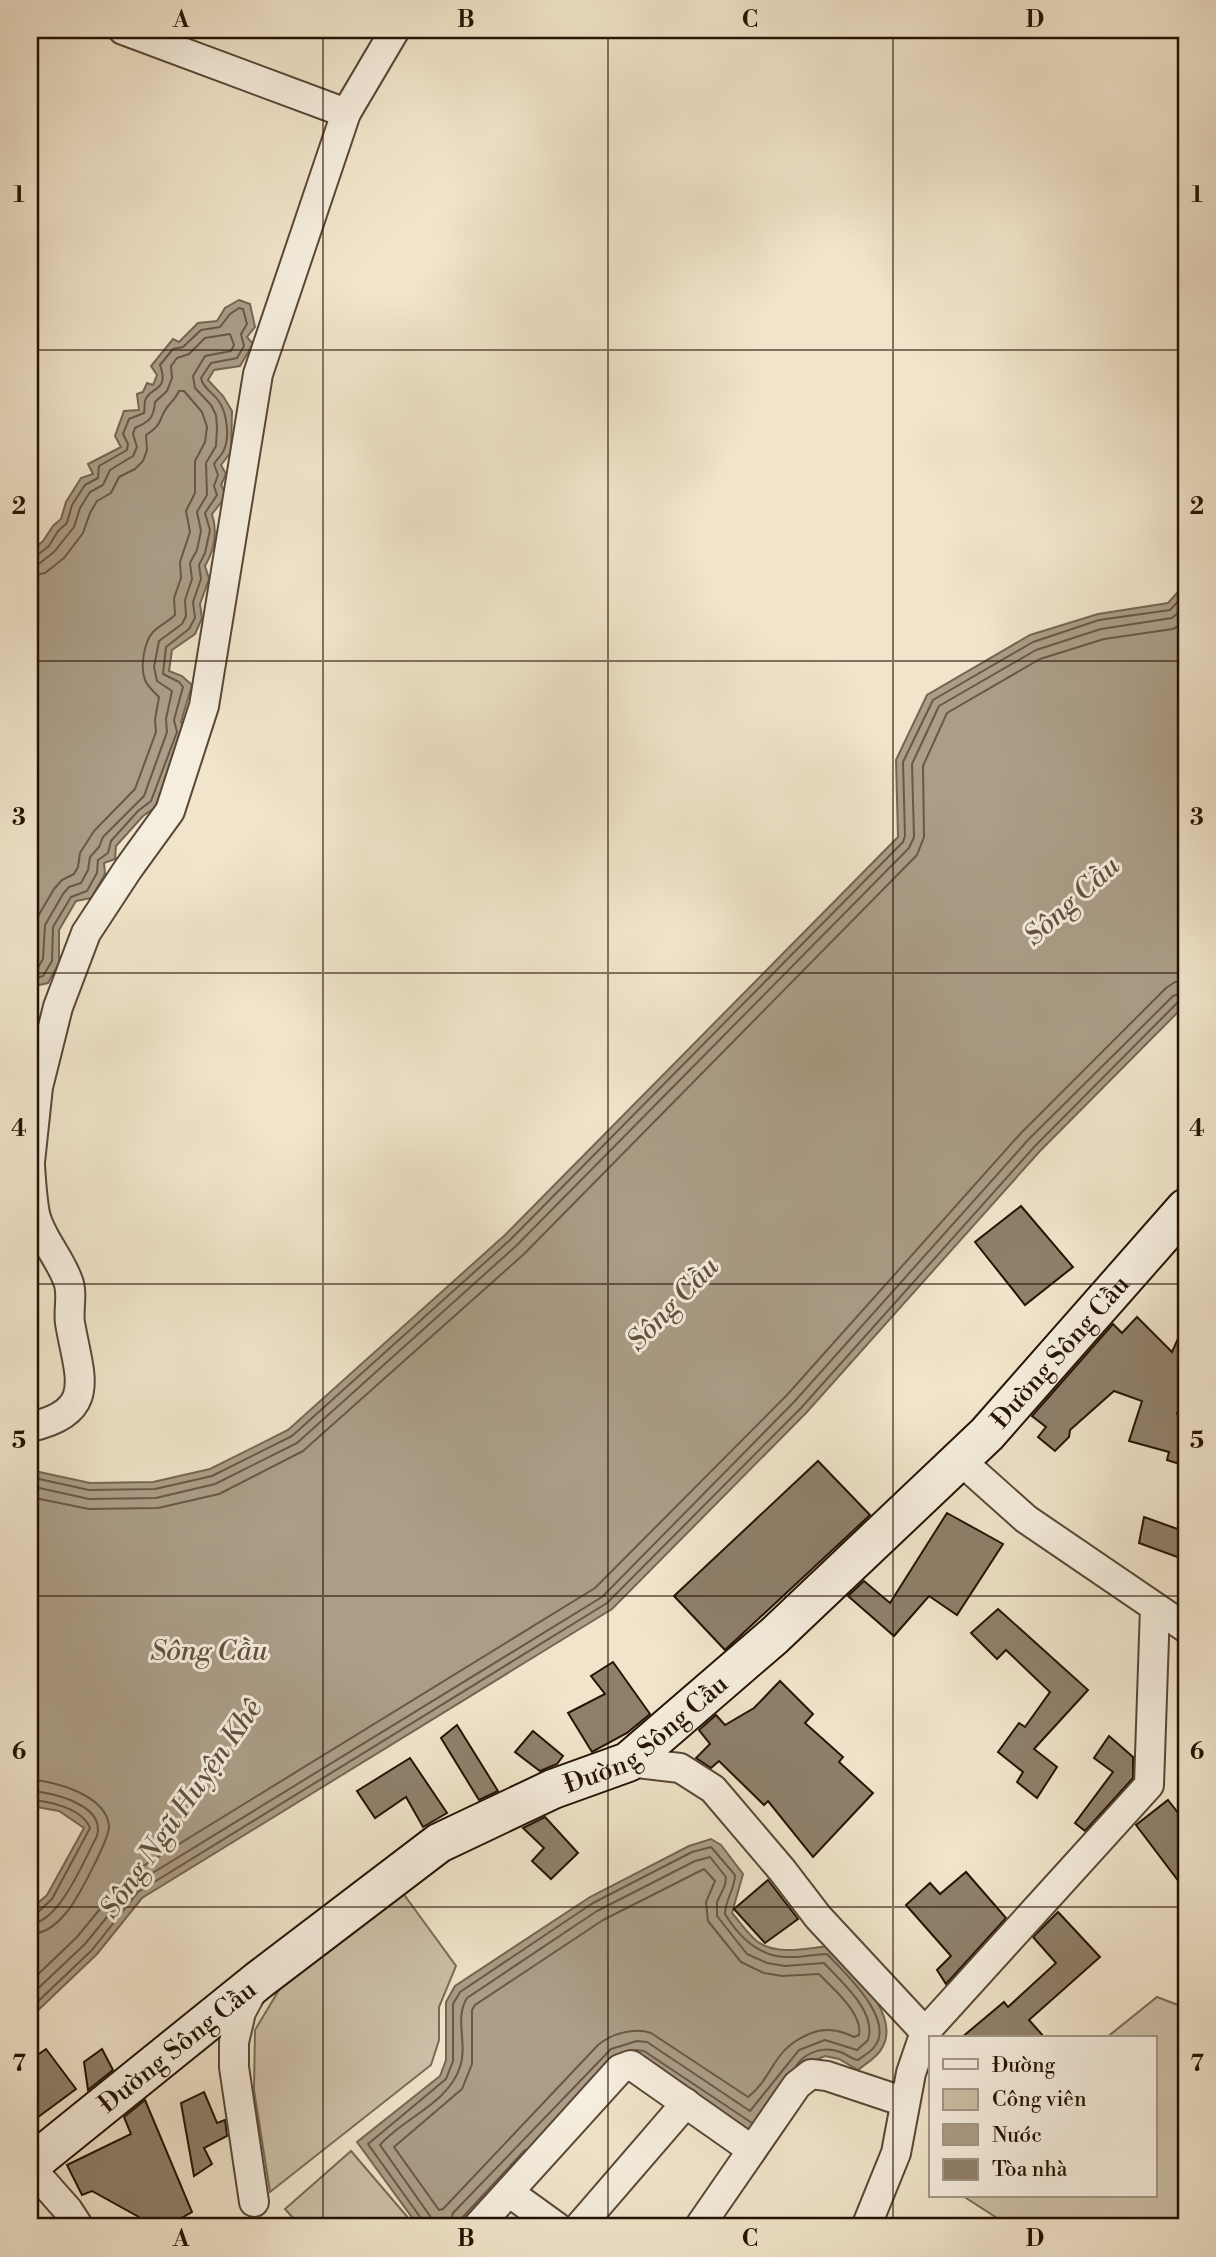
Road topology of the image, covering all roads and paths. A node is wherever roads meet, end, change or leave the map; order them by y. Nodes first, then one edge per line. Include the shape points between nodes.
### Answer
1 (123, 30) edge
2 (395, 30) edge
3 (346, 113) junction
4 (30, 1164) edge
5 (1186, 1208) edge
6 (30, 1427) edge
7 (960, 1460) junction
8 (1154, 1608) junction
9 (1186, 1628) edge
10 (628, 1762) junction
11 (259, 1980) junction
12 (925, 2032) junction
13 (905, 2102) junction
14 (686, 2103) junction
15 (752, 2150) junction
16 (30, 2166) edge
17 (510, 2193) junction
18 (254, 2202) dead end
19 (79, 2227) edge
20 (477, 2227) edge
21 (557, 2227) edge
22 (579, 2227) edge
23 (699, 2227) edge
24 (866, 2227) edge

1 - 3 street
2 - 3 street
3 - 4 street via 258,374 204,706 170,811 86,933 58,1007 38,1087
4 - 6 street via 35,1216 69,1283 69,1315 80,1367 79,1391 69,1411
5 - 7 main road, Đường Sông Cầu
7 - 8 street via 1026,1519
7 - 10 main road, Đường Sông Cầu via 774,1636
8 - 9 street
8 - 12 street via 1149,1785
10 - 11 main road, Đường Sông Cầu via 553,1789 439,1843
10 - 12 street via 680,1768 713,1790 818,1917
11 - 16 main road, Đường Sông Cầu
11 - 18 street via 241,2012 234,2042
12 - 13 street
13 - 15 street via 811,2074 797,2085
13 - 24 street via 896,2152
14 - 15 street
14 - 17 street via 631,2065 620,2069
14 - 22 street
15 - 23 street
16 - 19 street
17 - 20 street
17 - 21 street

